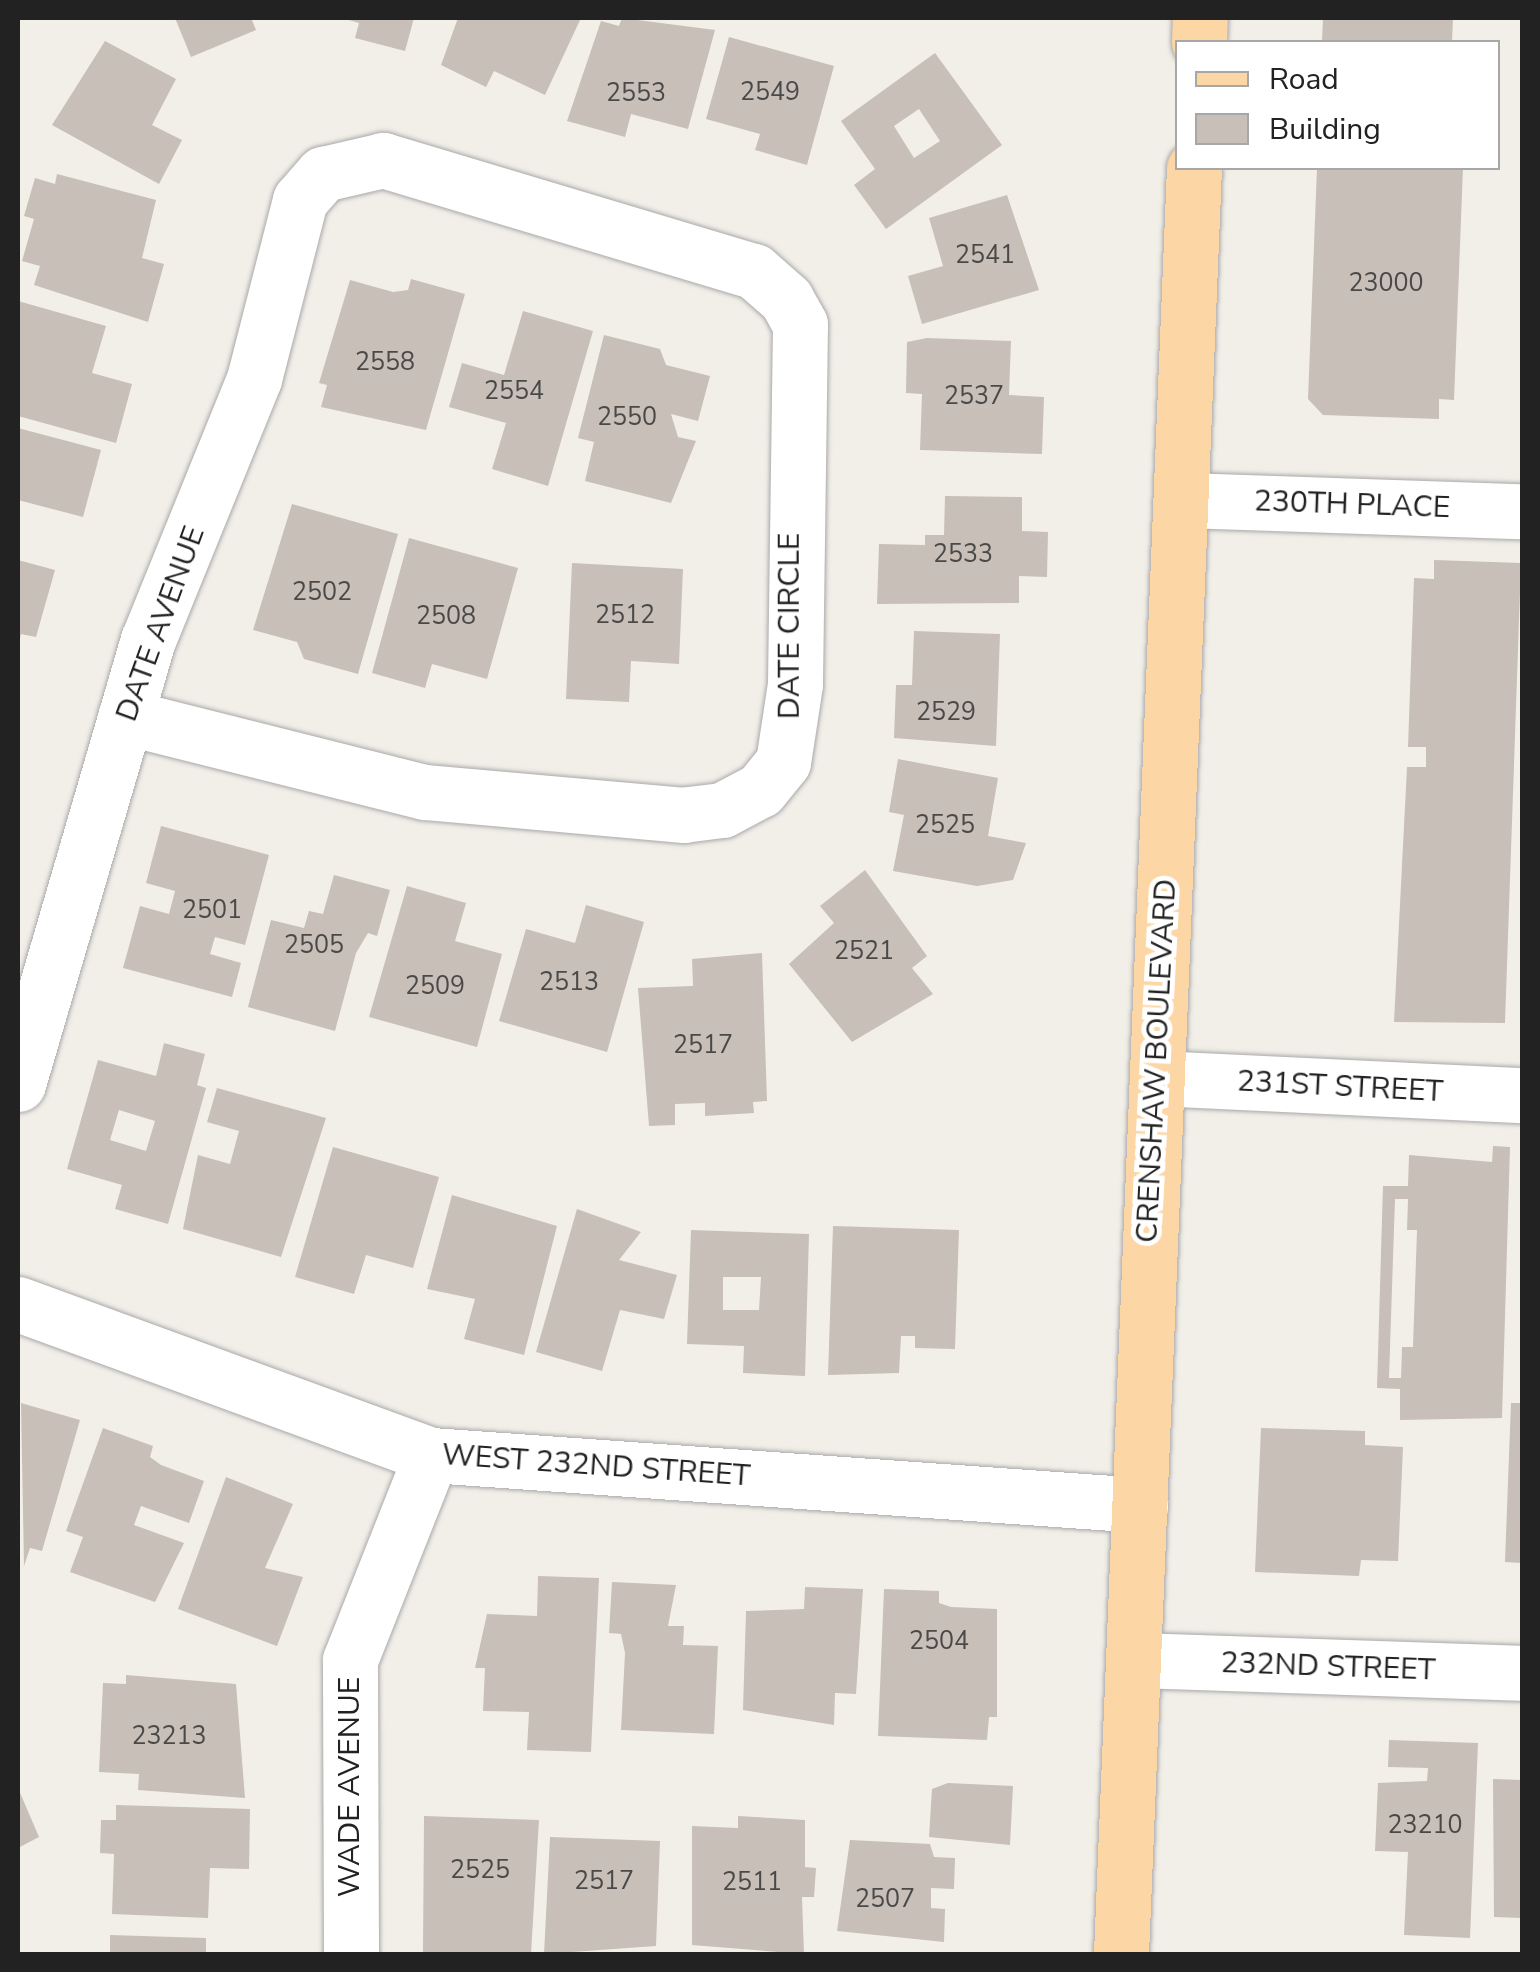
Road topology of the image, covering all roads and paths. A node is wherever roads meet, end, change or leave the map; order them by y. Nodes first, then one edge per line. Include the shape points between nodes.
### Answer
1 (1194, 170) edge
2 (323, 174) joint
3 (1182, 500) junction
4 (1522, 511) edge
5 (126, 717) junction
6 (1157, 1078) junction
7 (18, 1084) edge
8 (1522, 1095) edge
9 (18, 1304) edge
10 (431, 1455) junction
11 (1140, 1505) junction
12 (1134, 1660) junction
13 (1522, 1673) edge
14 (351, 1954) edge
15 (1121, 1954) edge

1 - 3 main road, CRENSHAW BOULEVARD
2 - 5 street, DATE AVENUE via 300,200 254,380
2 - 5 street, DATE CIRCLE via 383,160 754,270 786,299 800,324 800,369 795,684 782,762 760,790 722,810 684,815 424,792
3 - 4 street, 230TH PLACE
3 - 6 main road, CRENSHAW BOULEVARD
5 - 7 street, DATE AVENUE
6 - 8 street, 231ST STREET
6 - 11 main road, CRENSHAW BOULEVARD
9 - 10 street, WEST 232ND STREET
10 - 11 street, WEST 232ND STREET
10 - 14 street, WADE AVENUE via 350,1660
11 - 12 main road, CRENSHAW BOULEVARD
12 - 13 street, 232ND STREET
12 - 15 main road, CRENSHAW BOULEVARD

